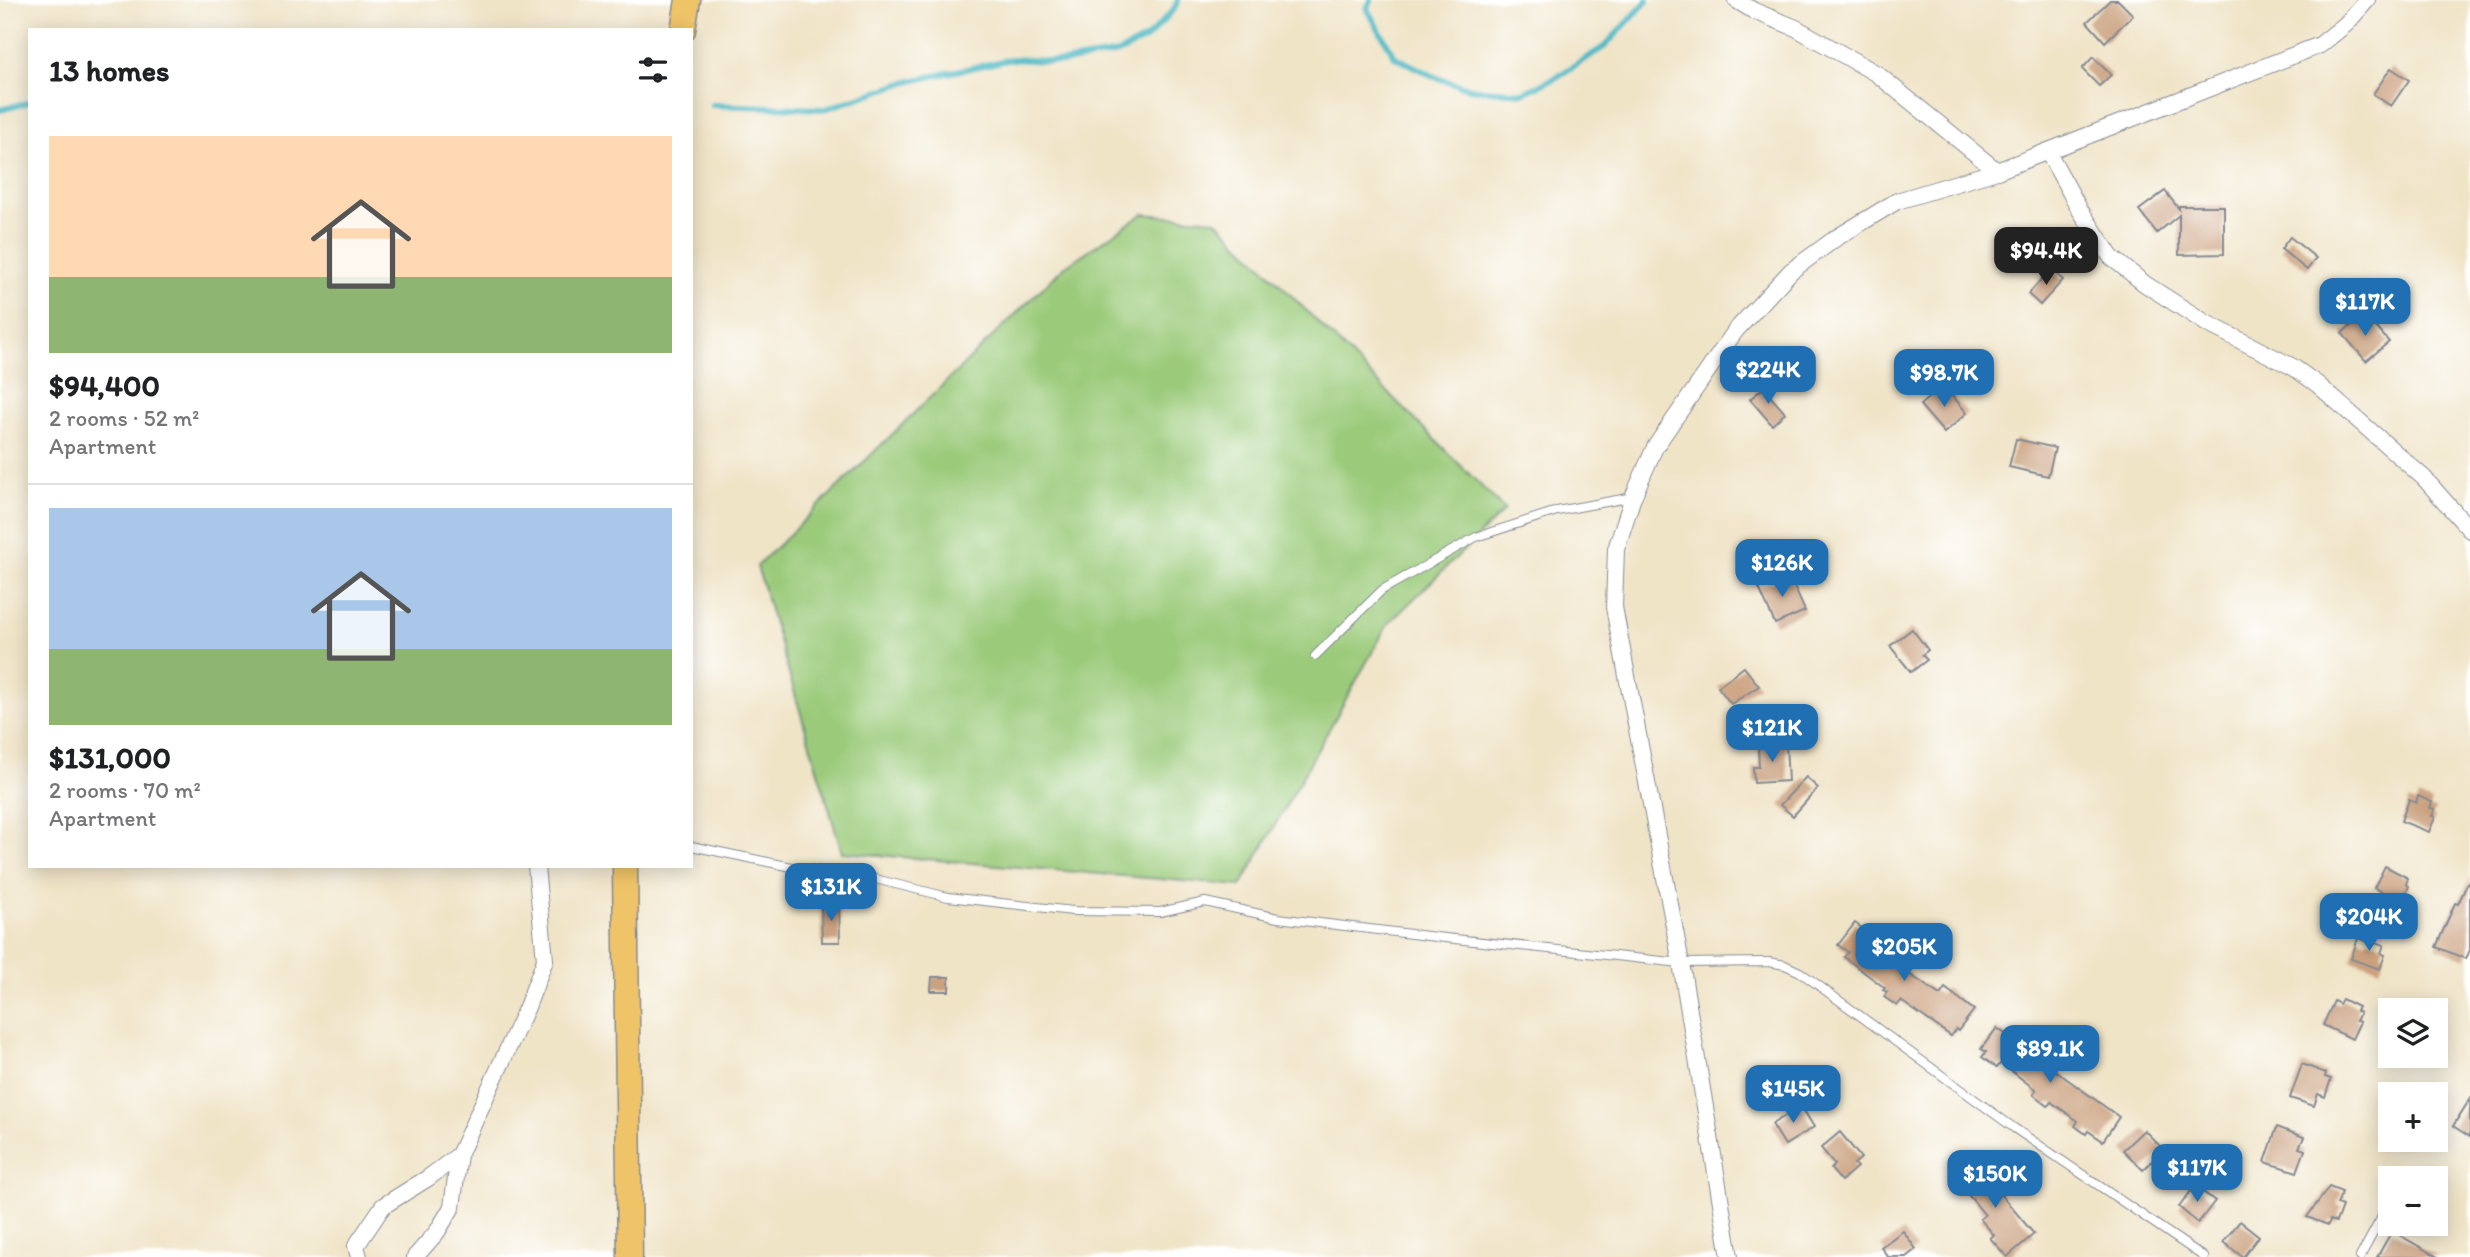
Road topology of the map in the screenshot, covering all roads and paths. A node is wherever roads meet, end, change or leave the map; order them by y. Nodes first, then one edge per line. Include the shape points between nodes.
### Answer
1 (688, 0) edge
2 (1736, 0) edge
3 (2367, 0) edge
4 (683, 28) edge
5 (2048, 152) junction
6 (1997, 171) junction
7 (1633, 497) junction
8 (2470, 530) edge
9 (1315, 656) dead end
10 (693, 846) edge
11 (536, 868) edge
12 (625, 868) edge
13 (1681, 963) junction
14 (459, 1155) junction
15 (2378, 1224) edge
16 (359, 1257) edge
17 (415, 1257) edge
18 (630, 1257) edge
19 (1730, 1257) edge
20 (2204, 1257) edge
21 (2360, 1257) edge

1 - 4 main road
2 - 6 street via 1877,74
3 - 5 street via 2320,46
5 - 6 street
5 - 8 street via 2111,257 2206,323 2317,384 2424,478
6 - 7 street via 1897,201 1791,271 1736,330 1684,404 1655,446
7 - 9 lane via 1557,510 1476,537 1382,590
7 - 13 street via 1616,550 1615,607
10 - 13 lane via 867,877 948,897 1073,911 1160,912 1205,902 1278,918
11 - 14 street via 545,960
12 - 18 main road
13 - 19 street
13 - 20 lane via 1769,962 1800,972 2014,1128
14 - 16 street via 383,1206 356,1246
14 - 17 street via 452,1207
15 - 21 lane

